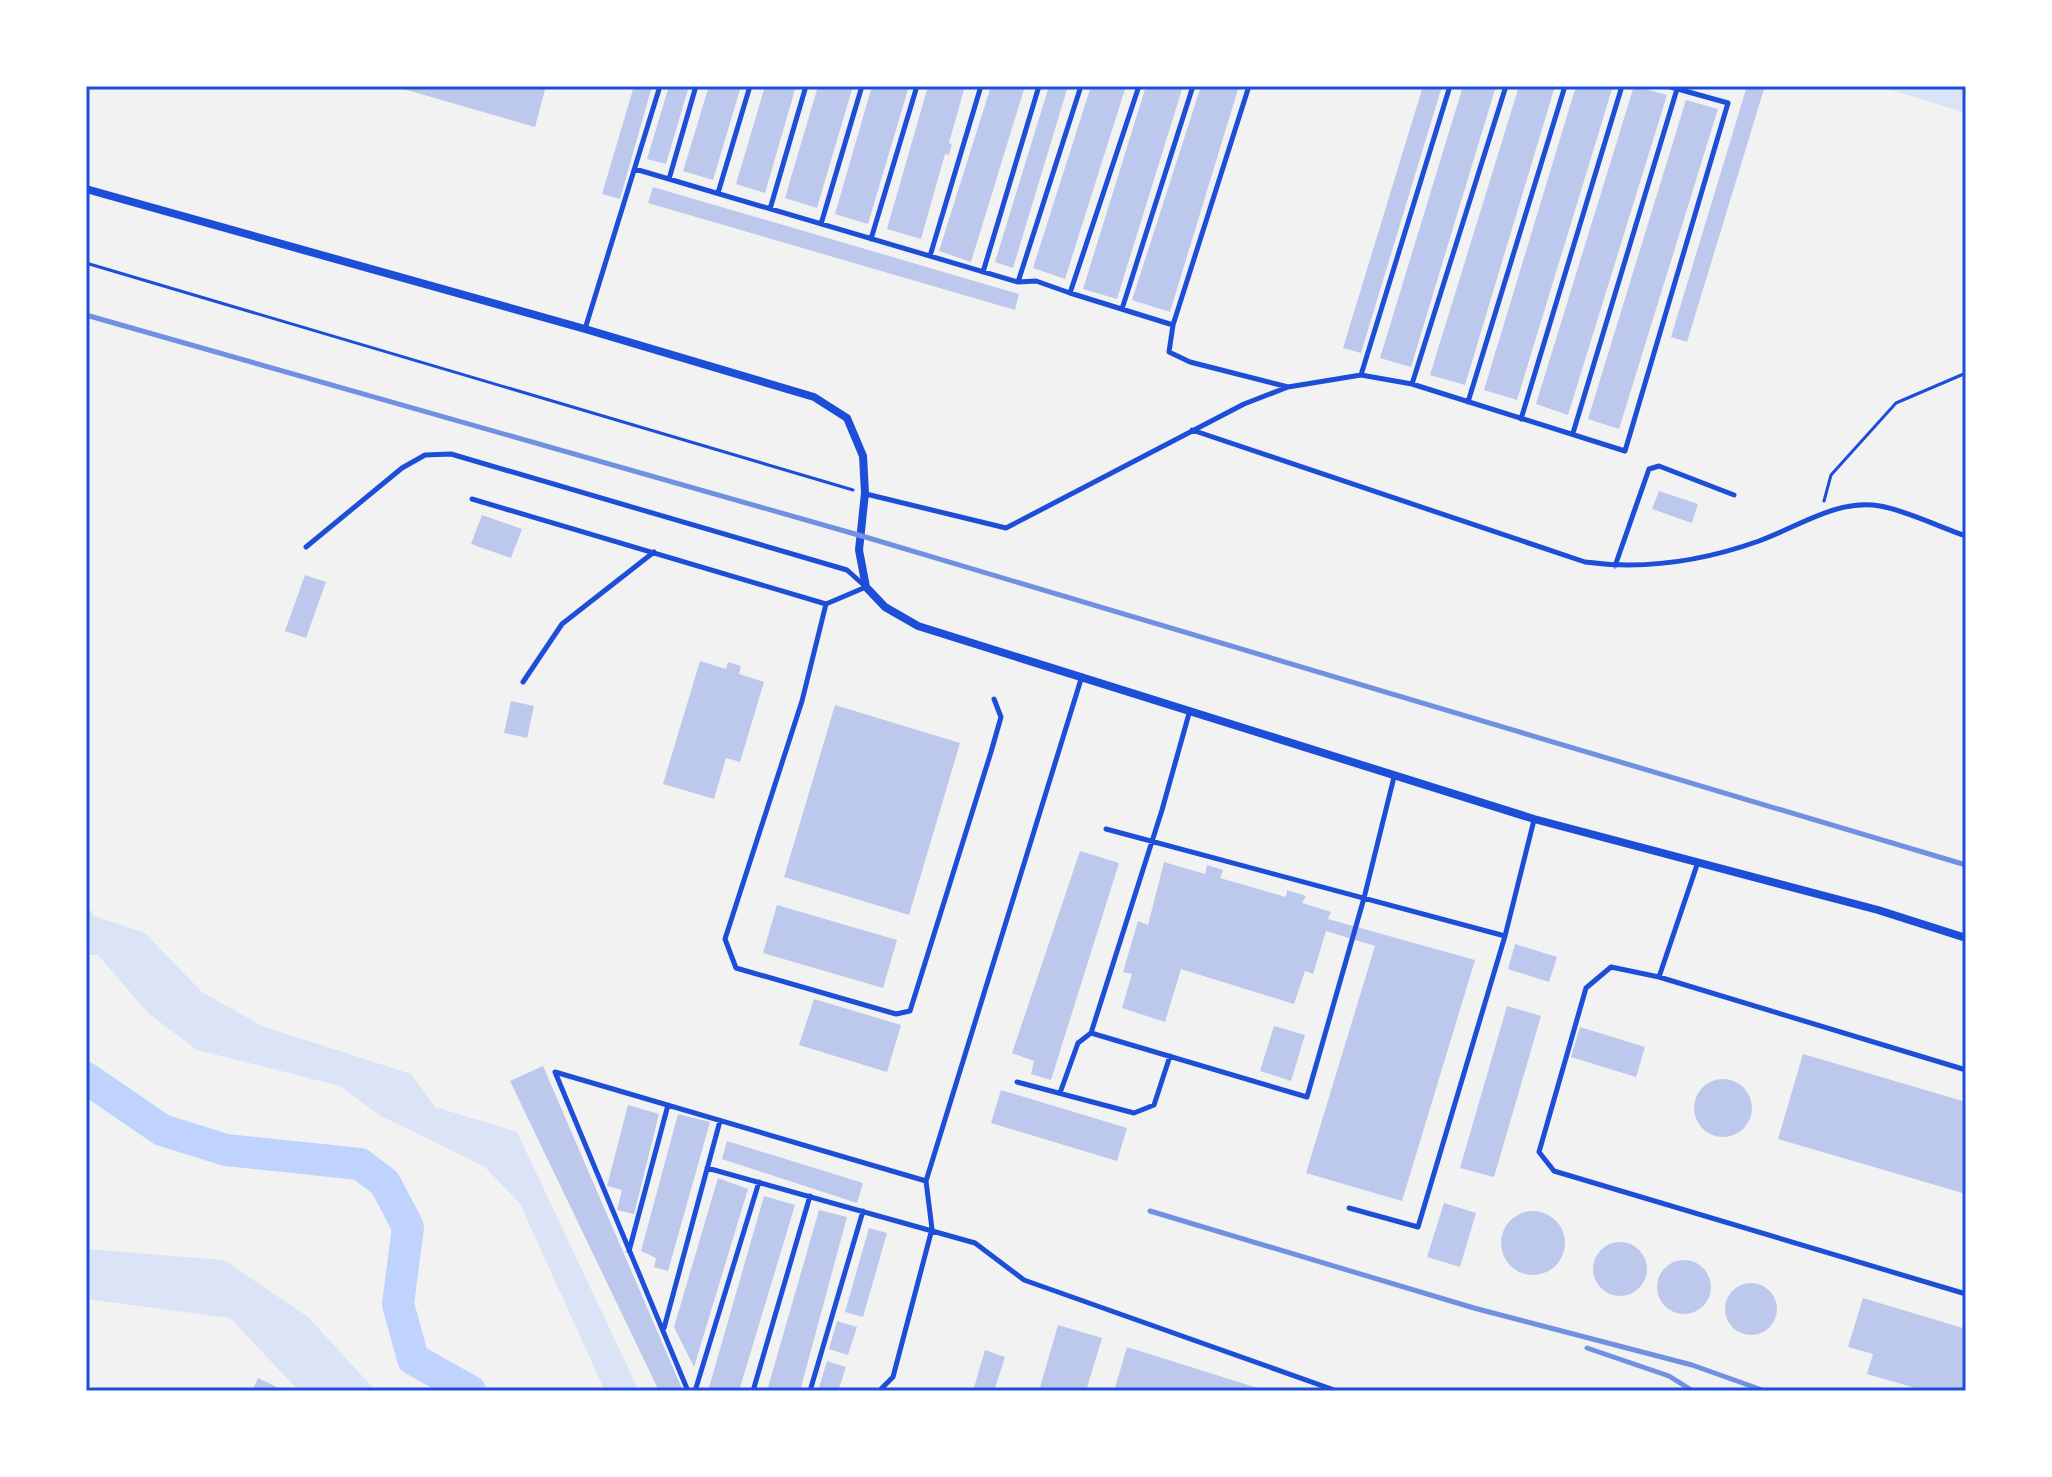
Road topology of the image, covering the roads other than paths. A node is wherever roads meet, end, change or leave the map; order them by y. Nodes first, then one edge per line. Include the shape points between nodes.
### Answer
1 (660, 86) edge
2 (696, 86) edge
3 (750, 86) edge
4 (806, 86) edge
5 (862, 86) edge
6 (917, 86) edge
7 (981, 86) edge
8 (1039, 86) edge
9 (1081, 86) edge
10 (1139, 86) edge
11 (1193, 86) edge
12 (1249, 86) edge
13 (1450, 86) edge
14 (1506, 86) edge
15 (1565, 86) edge
16 (1622, 86) edge
17 (1667, 86) edge
18 (1677, 89) junction
19 (635, 169) junction
20 (669, 179) junction
21 (86, 189) edge
22 (718, 193) junction
23 (770, 209) junction
24 (821, 224) junction
25 (871, 239) junction
26 (930, 256) junction
27 (983, 272) junction
28 (1018, 282) junction
29 (1070, 293) junction
30 (1122, 309) junction
31 (1173, 325) junction
32 (585, 329) junction
33 (1361, 375) junction
34 (1412, 384) junction
35 (1288, 387) junction
36 (1468, 402) junction
37 (1521, 419) junction
38 (1191, 430) junction
39 (1573, 433) junction
40 (865, 493) junction
41 (1734, 495) dead end
42 (472, 499) dead end
43 (1966, 536) edge
44 (306, 547) dead end
45 (654, 552) junction
46 (1615, 566) junction
47 (866, 587) junction
48 (826, 604) junction
49 (1082, 676) junction
50 (523, 682) dead end
51 (994, 699) dead end
52 (1190, 709) junction
53 (1394, 777) junction
54 (1534, 819) junction
55 (1106, 829) dead end
56 (1153, 840) junction
57 (1698, 862) junction
58 (1364, 898) junction
59 (1505, 936) junction
60 (1966, 938) edge
61 (1659, 977) junction
62 (1091, 1033) junction
63 (1170, 1056) junction
64 (1966, 1070) edge
65 (1017, 1082) dead end
66 (1060, 1093) junction
67 (668, 1105) junction
68 (720, 1121) junction
69 (707, 1168) junction
70 (926, 1181) junction
71 (759, 1182) junction
72 (810, 1196) junction
73 (1349, 1208) dead end
74 (863, 1211) junction
75 (932, 1229) junction
76 (629, 1251) junction
77 (1966, 1294) edge
78 (663, 1330) junction
79 (688, 1391) edge
80 (695, 1391) edge
81 (753, 1391) edge
82 (810, 1391) edge
83 (879, 1391) edge
84 (1337, 1391) edge

1 - 19 lane
2 - 20 lane
3 - 22 lane
4 - 23 lane
5 - 24 lane
6 - 25 lane
7 - 26 lane
8 - 27 lane
9 - 28 lane
10 - 29 lane
11 - 30 lane
12 - 31 lane
13 - 33 lane
14 - 34 lane
15 - 36 lane
16 - 37 lane
17 - 18 lane
18 - 39 lane
18 - 39 lane via 1728,103 1625,451
19 - 20 lane
19 - 32 lane
20 - 22 lane
21 - 32 street
22 - 23 lane
23 - 24 lane
24 - 25 lane
25 - 26 lane
26 - 27 lane
27 - 28 lane
28 - 29 lane via 1036,281
29 - 30 lane
30 - 31 lane
31 - 35 lane via 1169,352
32 - 40 street via 814,397 847,418 863,456
33 - 34 lane
33 - 35 lane
34 - 36 lane
35 - 38 lane
36 - 37 lane
37 - 39 lane
38 - 40 lane via 1006,528
38 - 46 lane via 1585,562
40 - 47 street via 859,550
41 - 46 lane via 1659,466 1649,469
42 - 45 lane
43 - 46 lane via 1878,505 1821,512 1759,541 1682,563
44 - 47 lane via 402,468 425,455 451,454 847,570
45 - 48 lane
45 - 50 lane via 562,624
47 - 48 lane
47 - 49 street via 885,607 918,626
48 - 51 lane via 802,701 725,939 736,968 896,1014 910,1011 1001,717
49 - 52 street
49 - 70 lane
52 - 53 street
52 - 56 lane
53 - 54 street
53 - 58 lane
54 - 57 street
54 - 59 lane
55 - 56 lane
56 - 58 lane
56 - 62 lane
57 - 60 street
57 - 61 lane
58 - 59 lane
58 - 63 lane via 1307,1097
59 - 73 lane via 1418,1227
61 - 64 lane
61 - 77 lane via 1611,967 1586,988 1539,1152 1554,1171
62 - 63 lane
62 - 66 lane via 1078,1043
63 - 66 lane via 1154,1105 1134,1113
65 - 66 lane
67 - 68 lane
67 - 76 lane
67 - 76 lane via 555,1072
68 - 69 lane
68 - 70 lane
69 - 71 lane
69 - 78 lane
70 - 75 lane
71 - 72 lane
71 - 80 lane
72 - 74 lane
72 - 81 lane
74 - 75 lane
74 - 82 lane
75 - 83 lane via 893,1377
75 - 84 lane via 975,1243 1024,1280
76 - 78 lane
78 - 79 lane

